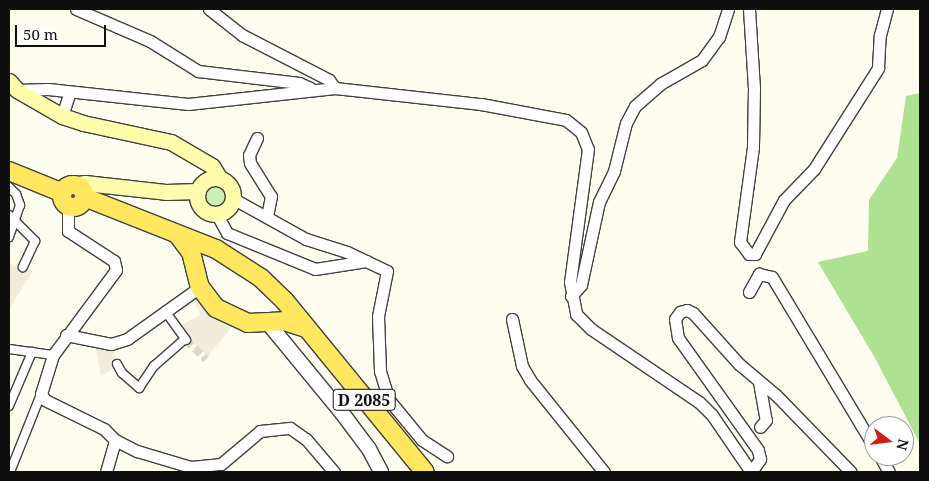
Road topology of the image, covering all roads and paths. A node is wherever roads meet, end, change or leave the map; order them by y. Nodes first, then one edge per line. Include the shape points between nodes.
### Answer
1 (76, 9) edge
2 (209, 9) edge
3 (728, 9) edge
4 (749, 9) edge
5 (887, 9) edge
6 (13, 85) edge
7 (310, 88) junction
8 (335, 88) junction
9 (48, 89) junction
10 (70, 92) junction
11 (51, 111) junction
12 (257, 138) dead end
13 (158, 140) junction
14 (9, 171) edge
15 (220, 179) junction
16 (9, 188) edge
17 (200, 188) junction
18 (166, 192) junction
19 (78, 195) junction
20 (232, 198) junction
21 (210, 211) junction
22 (9, 215) edge
23 (266, 216) junction
24 (16, 220) junction
25 (178, 236) junction
26 (9, 237) edge
27 (224, 253) junction
28 (366, 261) junction
29 (23, 267) dead end
30 (196, 268) junction
31 (200, 287) junction
32 (274, 290) junction
33 (749, 292) dead end
34 (571, 296) junction
35 (165, 311) junction
36 (512, 319) dead end
37 (268, 323) junction
38 (304, 328) junction
39 (66, 335) junction
40 (9, 349) edge
41 (32, 352) junction
42 (53, 355) junction
43 (117, 364) dead end
44 (759, 382) junction
45 (41, 394) junction
46 (9, 406) edge
47 (760, 427) dead end
48 (864, 430) edge
49 (116, 440) junction
50 (447, 456) dead end
51 (10, 472) edge
52 (106, 472) edge
53 (334, 472) edge
54 (381, 472) edge
55 (424, 472) edge
56 (604, 472) edge
57 (751, 472) edge
58 (851, 472) edge

1 - 7 street via 150,41 198,71 299,83
2 - 8 street via 242,35 329,80
3 - 34 street via 719,37 702,60 660,84 635,106 626,123 614,171 599,202 581,285
4 - 5 street via 754,88 753,147 740,242 749,254 755,254 784,200 814,169 878,68 880,35
6 - 9 street
6 - 11 main road
7 - 8 street
7 - 10 street via 188,104
8 - 34 street via 554,116 566,120 581,132 588,150
9 - 10 street
9 - 11 street
10 - 11 street
11 - 13 main road
12 - 23 street via 249,155 250,163 271,196
13 - 15 main road via 171,142 212,166
13 - 17 main road via 195,166 200,172
14 - 19 main road via 36,188
15 - 17 main road via 208,179
15 - 20 main road via 228,185
16 - 24 street via 19,200
17 - 18 main road
17 - 21 main road
18 - 19 main road
18 - 21 main road
19 - 25 main road, D 2085
19 - 39 street via 68,231 114,261 116,270
20 - 21 main road via 227,209
20 - 23 street
21 - 28 street via 227,233 315,269
22 - 24 street
23 - 28 street via 306,239
24 - 26 street
24 - 29 street via 35,241
25 - 27 main road, D 2085
25 - 30 main road via 186,244
27 - 30 main road via 206,257
27 - 32 main road, D 2085
28 - 50 street via 386,272 378,316 380,371 389,400 422,440
30 - 31 main road
31 - 35 street
31 - 37 main road via 210,303 230,318 248,323
32 - 37 main road
32 - 38 main road, D 2085
33 - 48 street via 759,274 772,277
34 - 57 street via 576,314 591,329 678,387 712,414
35 - 39 street via 128,339 111,344
35 - 43 street via 185,340 154,366 140,388 122,373
36 - 56 street via 522,366 530,380
37 - 38 main road via 292,322
37 - 54 street via 342,413 369,449
38 - 55 main road, D 2085
39 - 42 street
40 - 41 street
41 - 42 street
41 - 46 street
42 - 45 street
44 - 47 street via 766,420
44 - 57 street via 693,313 687,310 675,318 678,338 758,450 760,459
44 - 58 street via 776,395
45 - 49 street via 51,403 104,429
45 - 51 street
49 - 52 street
49 - 53 street via 191,467 221,464 260,430 290,428 306,439

